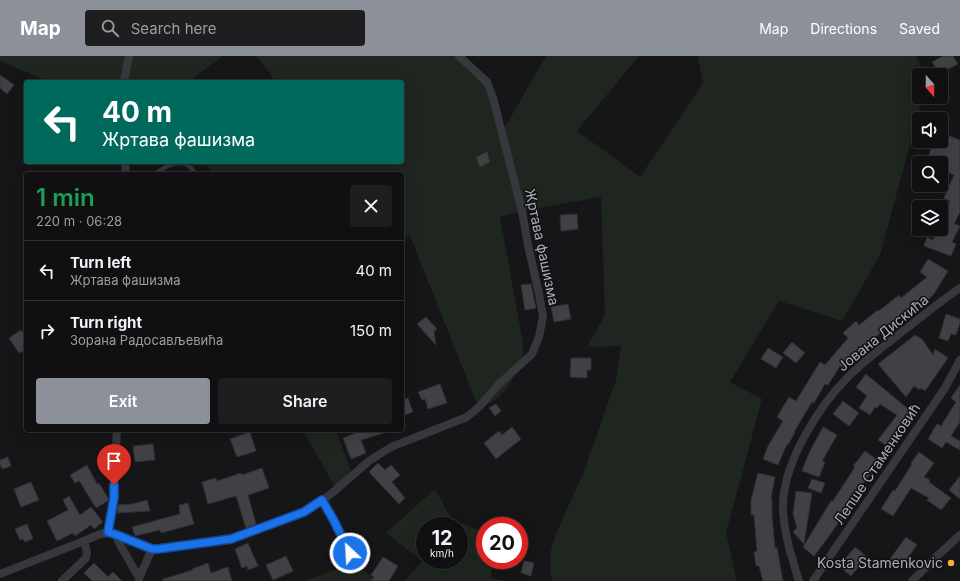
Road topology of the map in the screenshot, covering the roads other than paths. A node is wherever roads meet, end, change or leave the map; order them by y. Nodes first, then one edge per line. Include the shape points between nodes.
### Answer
1 (129, 56) edge
2 (459, 56) edge
3 (124, 80) edge
4 (177, 164) edge
5 (186, 164) edge
6 (158, 172) edge
7 (195, 172) edge
8 (960, 288) edge
9 (960, 360) edge
10 (117, 432) edge
11 (322, 500) junction
12 (108, 532) junction
13 (117, 535) junction
14 (960, 535) edge
15 (84, 541) junction
16 (152, 549) junction
17 (355, 565) dead end
18 (0, 574) edge
19 (139, 580) edge
20 (62, 581) edge
21 (799, 581) edge
22 (813, 581) edge
23 (912, 581) edge

1 - 3 street
2 - 11 street, Жртава фашизма via 487,82 493,98 522,211 539,294 543,316 539,337 532,354 467,417 391,447 369,461
4 - 6 lane
5 - 7 lane
8 - 21 street, Јована Дискића via 862,364 832,395 810,426 792,464 783,512 788,544
9 - 22 street, Лепше Стаменковић via 945,388
10 - 12 street via 114,498
11 - 16 street, Жртава фашизма via 304,512 231,539
11 - 17 lane
12 - 13 street, Жртава фашизма
12 - 15 street
13 - 16 street, Жртава фашизма
13 - 19 street
14 - 23 street
15 - 18 street
15 - 20 street via 86,558
16 - 19 street

